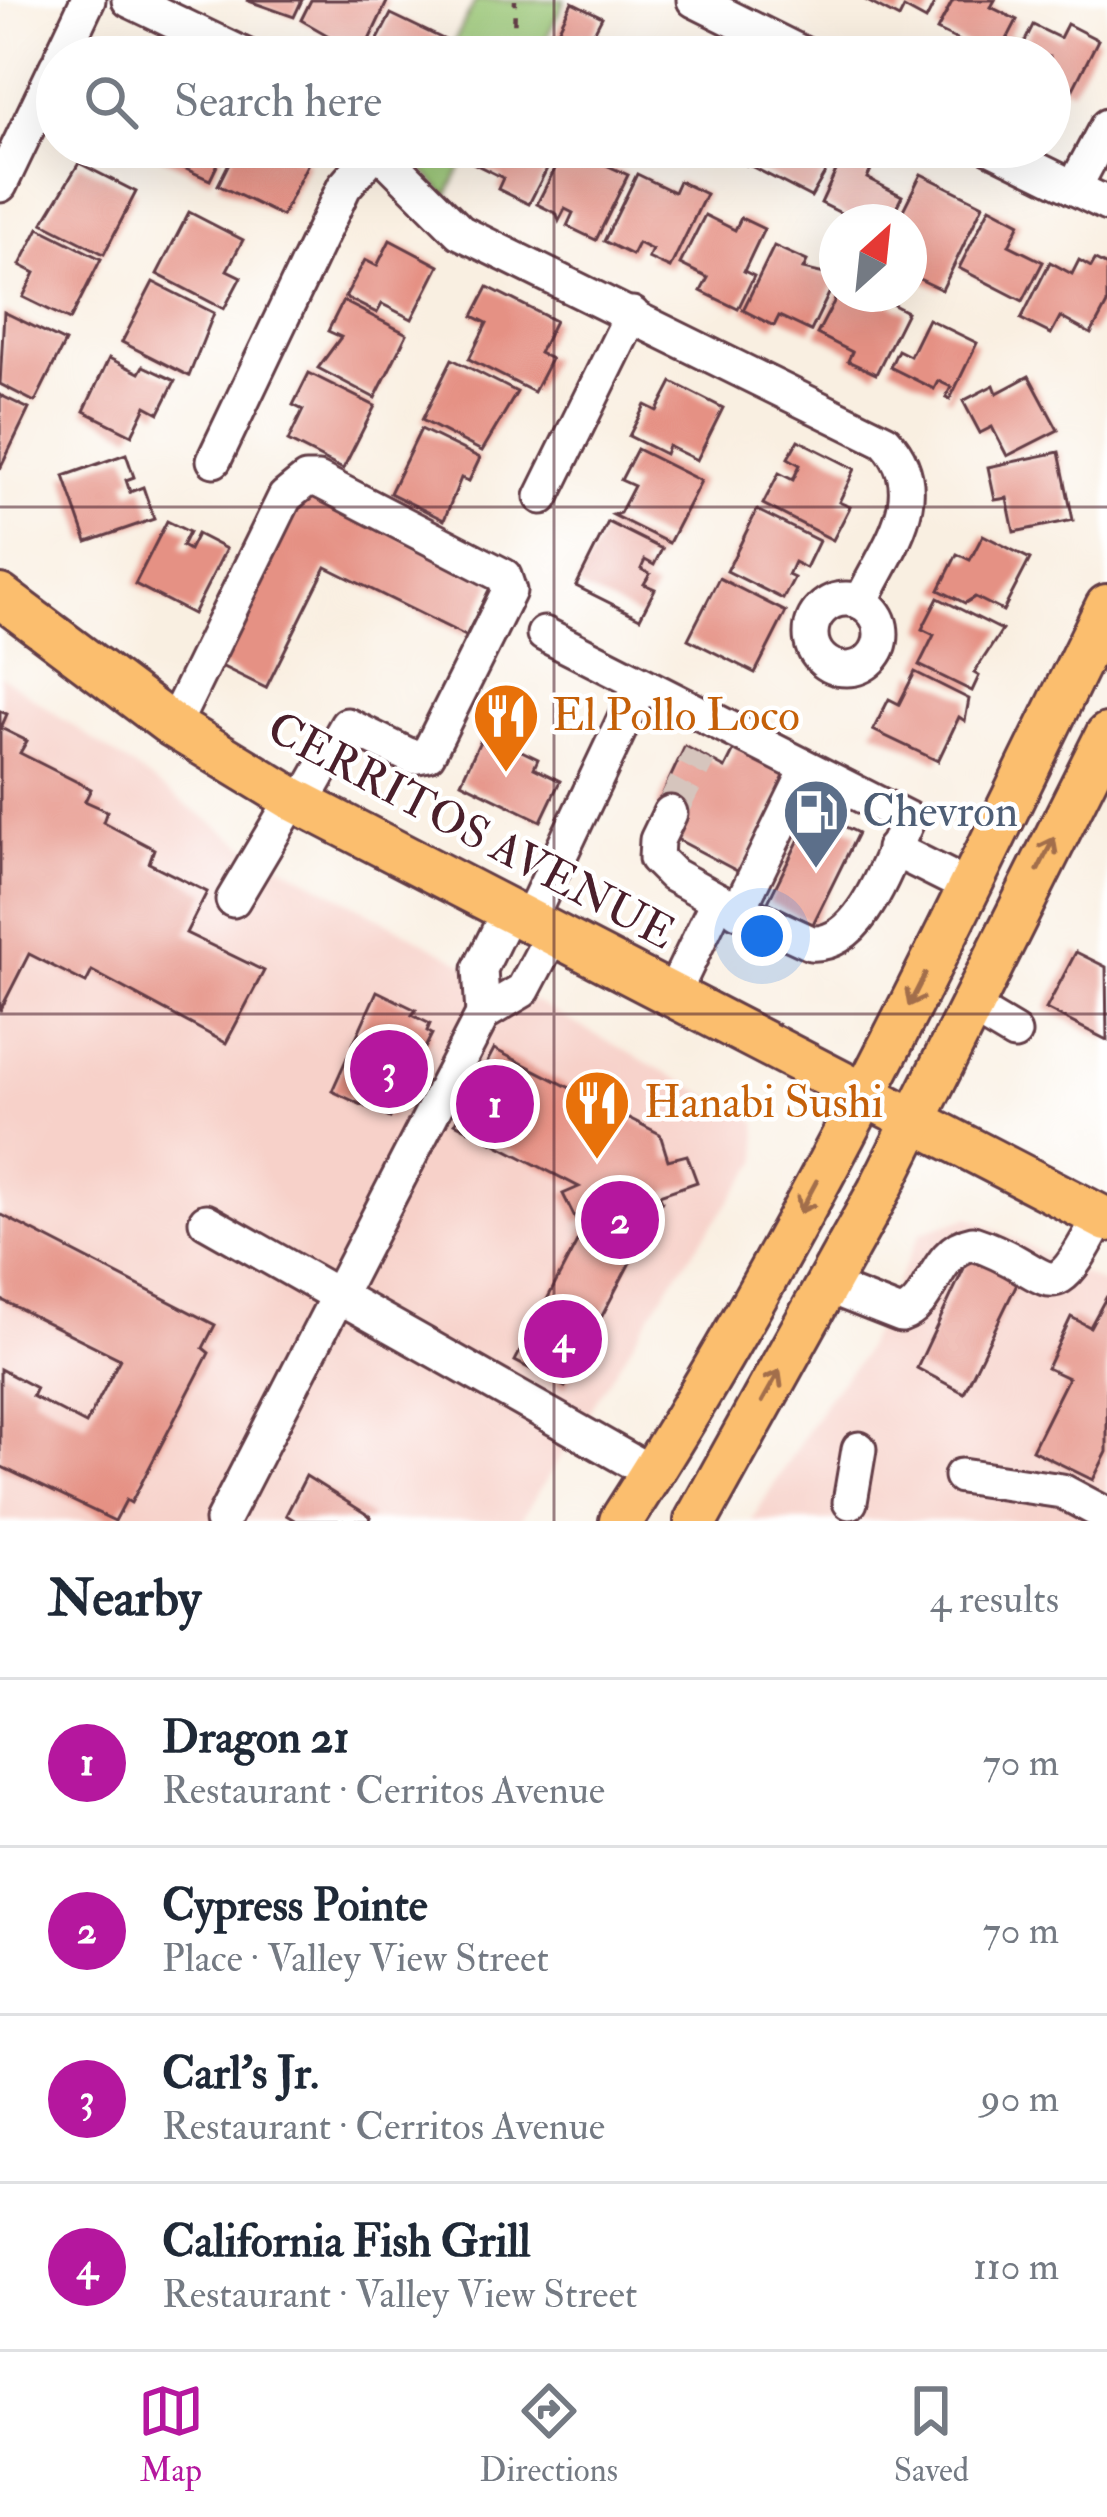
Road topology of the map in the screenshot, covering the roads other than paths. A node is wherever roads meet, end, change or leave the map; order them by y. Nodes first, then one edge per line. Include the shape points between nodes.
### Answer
1 (88, 0) edge
2 (129, 0) edge
3 (694, 0) edge
4 (71, 36) edge
5 (204, 36) edge
6 (767, 36) edge
7 (36, 110) edge
8 (1107, 126) edge
9 (360, 168) edge
10 (396, 168) edge
11 (1034, 168) edge
12 (0, 185) edge
13 (1074, 188) junction
14 (1107, 204) edge
15 (632, 314) junction
16 (214, 460) dead end
17 (542, 497) dead end
18 (0, 596) edge
19 (861, 602) dead end
20 (1107, 606) edge
21 (544, 634) dead end
22 (640, 686) junction
23 (717, 724) junction
24 (172, 726) junction
25 (1107, 735) edge
26 (700, 755) tunnel mouth
27 (807, 770) junction
28 (297, 802) junction
29 (670, 813) tunnel mouth
30 (893, 849) junction
31 (969, 886) junction
32 (233, 900) dead end
33 (728, 905) junction
34 (529, 924) junction
35 (672, 996) junction
36 (972, 1008) junction
37 (483, 1014) junction
38 (1014, 1033) dead end
39 (863, 1093) junction
40 (911, 1119) junction
41 (1103, 1219) edge
42 (206, 1221) dead end
43 (826, 1286) junction
44 (340, 1297) junction
45 (860, 1450) dead end
46 (652, 1473) junction
47 (961, 1476) dead end
48 (850, 1502) dead end
49 (1107, 1515) edge
50 (222, 1521) edge
51 (621, 1521) edge
52 (696, 1521) edge

1 - 4 street
2 - 5 street
3 - 6 street
7 - 12 street
8 - 13 street
9 - 16 street
10 - 15 street via 460,232
11 - 13 street
13 - 14 street
15 - 17 street
15 - 19 street via 885,441 908,472 910,494
18 - 24 main road, CERRITOS AVENUE
20 - 31 main road
21 - 22 street
22 - 23 street
22 - 34 street
23 - 26 street
23 - 27 street
24 - 28 main road, CERRITOS AVENUE
24 - 28 street via 286,496 306,480 504,576 509,591 428,754 412,757 347,724
36 -> 25 main road
27 - 30 street via 908,819
27 - 33 street
28 - 32 street
28 - 34 main road, CERRITOS AVENUE
29 - 33 street via 656,858
30 - 31 street
30 - 33 street via 855,921 826,944 794,938
31 -> 39 main road
33 - 35 street
34 - 35 main road, CERRITOS AVENUE
34 - 37 street via 480,969
34 - 37 street via 523,990
35 - 39 main road, CERRITOS AVENUE
36 - 38 street
36 - 40 main road
37 - 44 street
39 - 40 main road, CERRITOS AVENUE
39 -> 46 main road
40 - 41 main road, CERRITOS AVENUE
40 - 43 main road
41 - 43 street via 1061,1279 1046,1280 973,1243 948,1255 914,1311 902,1316
42 - 44 street
52 -> 43 main road
44 - 46 street
44 - 50 street
45 - 48 street
46 - 51 main road
47 - 49 street via 1062,1491

